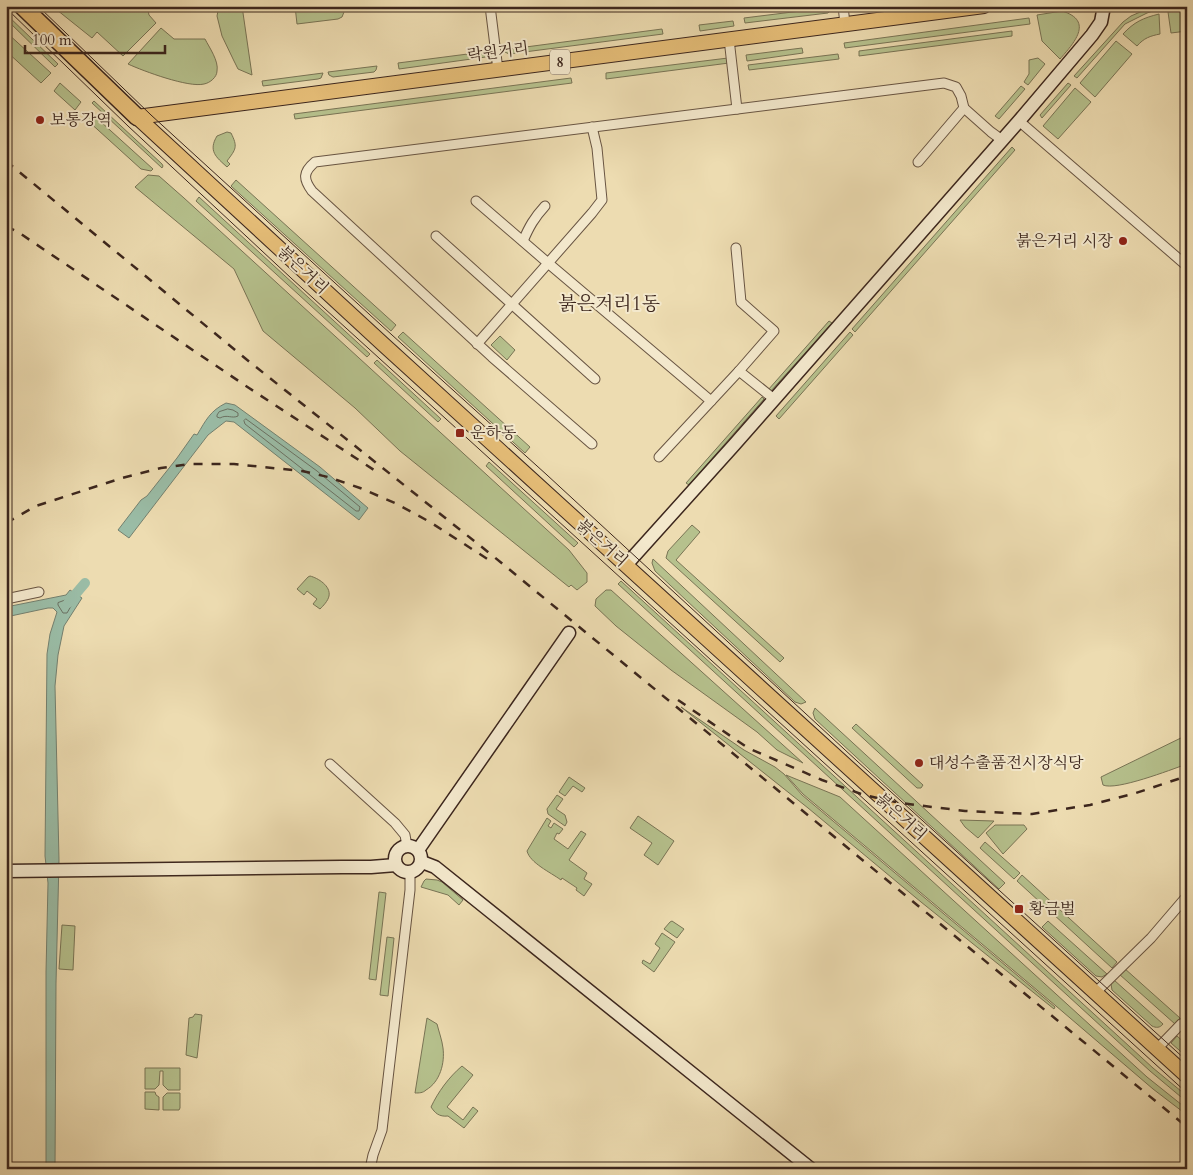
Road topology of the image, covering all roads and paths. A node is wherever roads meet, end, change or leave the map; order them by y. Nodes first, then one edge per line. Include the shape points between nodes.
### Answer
1 (22, 6) edge
2 (490, 6) edge
3 (842, 6) edge
4 (984, 6) edge
5 (1104, 6) edge
6 (845, 24) junction
7 (729, 39) junction
8 (498, 70) junction
9 (964, 108) junction
10 (737, 109) junction
11 (137, 117) junction
12 (1019, 121) junction
13 (592, 127) junction
14 (1002, 140) junction
15 (918, 162) dead end
16 (476, 201) dead end
17 (545, 206) dead end
18 (436, 236) dead end
19 (522, 241) junction
20 (736, 248) dead end
21 (548, 263) junction
22 (1187, 266) edge
23 (512, 304) junction
24 (477, 344) junction
25 (739, 371) junction
26 (595, 379) dead end
27 (774, 399) junction
28 (711, 401) junction
29 (592, 444) dead end
30 (659, 457) dead end
31 (626, 565) junction
32 (40, 592) dead end
33 (6, 599) edge
34 (569, 633) dead end
35 (330, 764) dead end
36 (415, 852) junction
37 (396, 865) junction
38 (6, 871) edge
39 (410, 872) junction
40 (1187, 896) edge
41 (1095, 993) junction
42 (1187, 1022) edge
43 (1156, 1050) junction
44 (1187, 1076) edge
45 (370, 1169) edge
46 (811, 1169) edge

1 - 11 highway, 붉은거리
2 - 8 street
3 - 6 street
4 - 6 main road, 락원거리 / 8
5 - 12 street via 1102,22
6 - 7 main road, 락원거리 / 8
7 - 8 main road, 락원거리 / 8
7 - 10 street
8 - 11 main road, 락원거리 / 8
9 - 10 street via 956,87 944,83
9 - 14 street
9 - 15 street
10 - 13 street
11 - 31 main road, 붉은거리
12 - 14 street
12 - 22 street
13 - 21 street via 602,200
13 - 24 street via 315,162 309,167 306,182 312,190
14 - 27 street
16 - 19 street
17 - 19 street via 536,215
18 - 23 street
19 - 21 street
20 - 25 street via 741,302 774,331
21 - 23 street
21 - 28 street
23 - 24 street
23 - 26 street
24 - 29 street
25 - 27 street
25 - 28 street
27 - 31 street
28 - 30 street
31 - 41 main road, 붉은거리
32 - 33 street
34 - 36 street
35 - 36 street via 395,824
36 - 37 street via 402,847 396,852
36 - 39 street via 417,869
36 - 46 street
37 - 38 street
37 - 39 street via 402,871
39 - 45 street via 382,1130
40 - 41 street via 1151,938
41 - 43 main road, 붉은거리
42 - 43 street via 1181,1024
43 - 44 main road, 붉은거리

